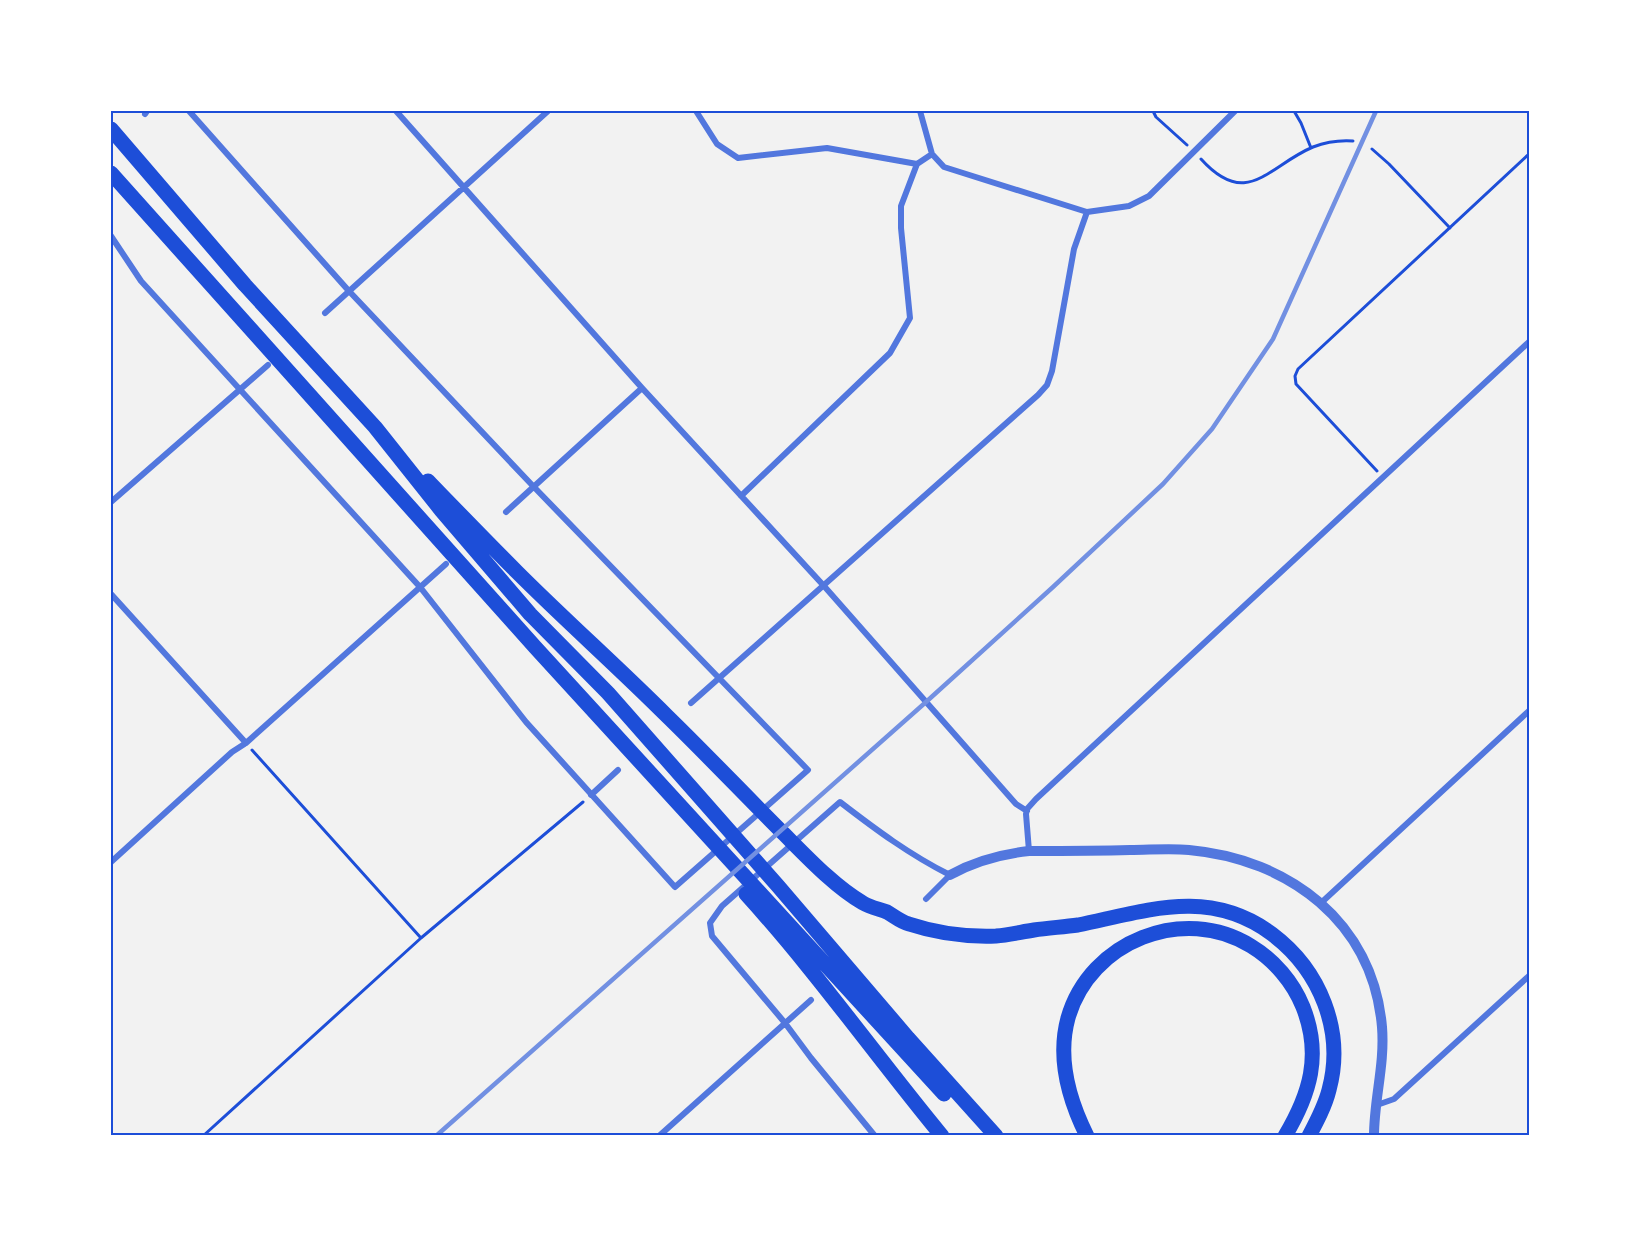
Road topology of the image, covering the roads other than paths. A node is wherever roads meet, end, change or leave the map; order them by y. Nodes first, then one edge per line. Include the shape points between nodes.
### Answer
1 (189, 111) edge
2 (396, 111) edge
3 (548, 111) edge
4 (696, 111) edge
5 (920, 111) edge
6 (1235, 111) edge
7 (111, 129) edge
8 (932, 154) junction
9 (917, 164) junction
10 (111, 173) edge
11 (464, 187) junction
12 (1087, 212) junction
13 (111, 236) edge
14 (348, 290) junction
15 (325, 313) dead end
16 (1530, 341) edge
17 (268, 364) dead end
18 (642, 388) junction
19 (240, 389) junction
20 (375, 427) junction
21 (532, 486) junction
22 (741, 496) junction
23 (111, 502) edge
24 (507, 512) dead end
25 (446, 564) dead end
26 (824, 586) junction
27 (420, 587) junction
28 (111, 594) edge
29 (718, 678) junction
30 (691, 704) dead end
31 (1530, 710) edge
32 (246, 743) junction
33 (618, 770) dead end
34 (591, 795) junction
35 (1027, 811) junction
36 (1029, 850) junction
37 (111, 862) edge
38 (950, 875) junction
39 (926, 899) dead end
40 (759, 901) junction
41 (1322, 902) junction
42 (1530, 975) edge
43 (811, 1000) dead end
44 (786, 1023) junction
45 (1377, 1105) junction
46 (659, 1136) edge
47 (875, 1136) edge
48 (942, 1136) edge
49 (982, 1136) edge
50 (996, 1136) edge
51 (1088, 1136) edge
52 (1285, 1136) edge
53 (1309, 1136) edge
54 (1374, 1136) edge

1 - 14 street
2 - 11 street
3 - 11 street
4 - 9 street via 717,144 738,158 827,148
5 - 8 street
6 - 12 street via 1149,196 1129,206
7 - 20 highway via 245,285
8 - 9 street
8 - 12 street via 944,166
9 - 22 street via 901,206 910,318 890,353
10 - 40 highway
11 - 14 street
11 - 18 street
12 - 26 street via 1074,249 1047,385
13 - 19 street via 141,281
14 - 15 street
14 - 21 street
16 - 35 street
17 - 19 street
18 - 21 street
18 - 22 street
19 - 23 street
19 - 27 street
20 - 50 highway via 530,614 608,693
20 - 53 highway via 800,850 864,904 907,924 948,933 998,936 1178,906 1230,912 1273,934 1306,968 1318,987 1333,1036 1334,1061 1327,1097
21 - 24 street
21 - 29 street
22 - 26 street
25 - 27 street
26 - 29 street
26 - 35 street via 1016,804
27 - 32 street
27 - 34 street via 526,722
28 - 32 street
29 - 30 street
29 - 34 street via 808,770 675,887
31 - 41 street
32 - 37 street
33 - 34 street
35 - 36 street
36 - 38 street via 1008,853
36 - 41 street via 1209,853 1270,870
38 - 39 street
38 - 44 street via 892,842 840,801 722,906 710,923 712,936
40 - 48 highway
40 - 49 highway
41 - 45 street via 1363,956 1373,984 1382,1028
42 - 45 street via 1394,1099
43 - 44 street
44 - 46 street
44 - 47 street
45 - 54 street
51 - 52 highway via 1069,1092 1065,1066 1064,1041 1078,993 1107,957 1127,943 1148,934 1195,928 1239,938 1263,953 1282,971 1299,996 1310,1023 1310,1082

